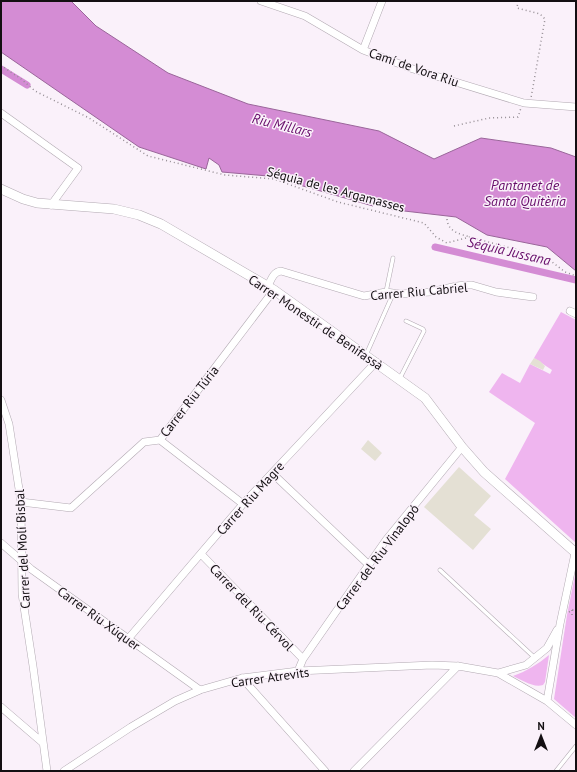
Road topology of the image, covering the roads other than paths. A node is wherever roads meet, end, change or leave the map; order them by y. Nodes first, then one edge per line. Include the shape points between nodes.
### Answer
1 (261, 1) edge
2 (382, 1) edge
3 (363, 50) junction
4 (576, 107) edge
5 (1, 113) edge
6 (1, 189) edge
7 (52, 205) junction
8 (393, 258) dead end
9 (271, 288) junction
10 (386, 292) junction
11 (393, 294) junction
12 (533, 297) dead end
13 (406, 321) dead end
14 (366, 355) junction
15 (376, 362) junction
16 (400, 379) junction
17 (1, 400) edge
18 (160, 440) junction
19 (462, 448) junction
20 (272, 473) junction
21 (21, 502) junction
22 (243, 504) junction
23 (1, 543) edge
24 (576, 553) edge
25 (201, 554) junction
26 (22, 560) junction
27 (369, 565) junction
28 (440, 570) dead end
29 (560, 624) junction
30 (128, 639) junction
31 (547, 648) junction
32 (555, 655) junction
33 (535, 658) junction
34 (303, 659) junction
35 (458, 666) junction
36 (298, 671) junction
37 (498, 673) junction
38 (242, 678) junction
39 (200, 690) junction
40 (547, 701) junction
41 (1, 707) edge
42 (576, 725) edge
43 (43, 743) junction
44 (576, 746) edge
45 (47, 771) edge
46 (64, 771) edge
47 (325, 771) edge
48 (354, 771) edge
49 (556, 771) edge

1 - 3 street, Camí de Vora Riu via 304,16
2 - 3 street
3 - 4 street, Camí de Vora Riu via 413,69 527,103
5 - 7 street via 78,168
6 - 7 street, Carrer Monestir de Benifassà via 23,199
7 - 9 street, Carrer Monestir de Benifassà via 114,209 138,215 161,224
8 - 10 lane
9 - 10 street, Carrer Riu Cabriel via 274,274 281,271 360,295
9 - 14 street, Carrer Monestir de Benifassà
9 - 18 street, Carrer Riu Túria
10 - 11 street, Carrer Riu Cabriel
11 - 12 street, Carrer Riu Cabriel via 430,292 472,285 496,292
11 - 14 lane
13 - 16 lane via 424,331
14 - 15 street, Carrer Monestir de Benifassà
15 - 16 street, Carrer Monestir de Benifassà
15 - 20 street, Carrer Riu Magre
16 - 19 street, Carrer Monestir de Benifassà via 425,398
17 - 21 street, Carrer del Molí Bisbal via 9,424
18 - 21 street, Carrer Riu Túria via 144,442 71,508
18 - 22 street
19 - 24 street, Carrer Monestir de Benifassà via 484,472
19 - 27 street, Carrer del Riu Vinalopó via 386,540
20 - 22 street, Carrer Riu Magre
20 - 27 street
21 - 26 street, Carrer del Molí Bisbal
22 - 25 street, Carrer Riu Magre
23 - 26 street, Carrer Riu Xúquer
24 - 29 street
25 - 30 street, Carrer Riu Magre
25 - 34 street, Carrer del Riu Cérvol
26 - 30 street, Carrer Riu Xúquer
26 - 43 street, Carrer del Molí Bisbal via 22,594
27 - 34 street, Carrer del Riu Vinalopó
28 - 33 lane
29 - 31 street
29 - 32 street
30 - 39 street, Carrer Riu Xúquer
31 - 32 street
31 - 33 street
32 - 40 street
33 - 37 street via 526,665
34 - 36 street, Carrer del Riu Vinalopó
35 - 36 street, Carrer Atrevits
35 - 37 street, Carrer Atrevits
35 - 48 street
36 - 38 street, Carrer Atrevits
37 - 40 street
38 - 39 street, Carrer Atrevits
38 - 47 street
39 - 46 street, Carrer Atrevits via 175,701 131,727
40 - 42 street
41 - 43 street
43 - 45 street, Carrer del Molí Bisbal
44 - 49 lane

